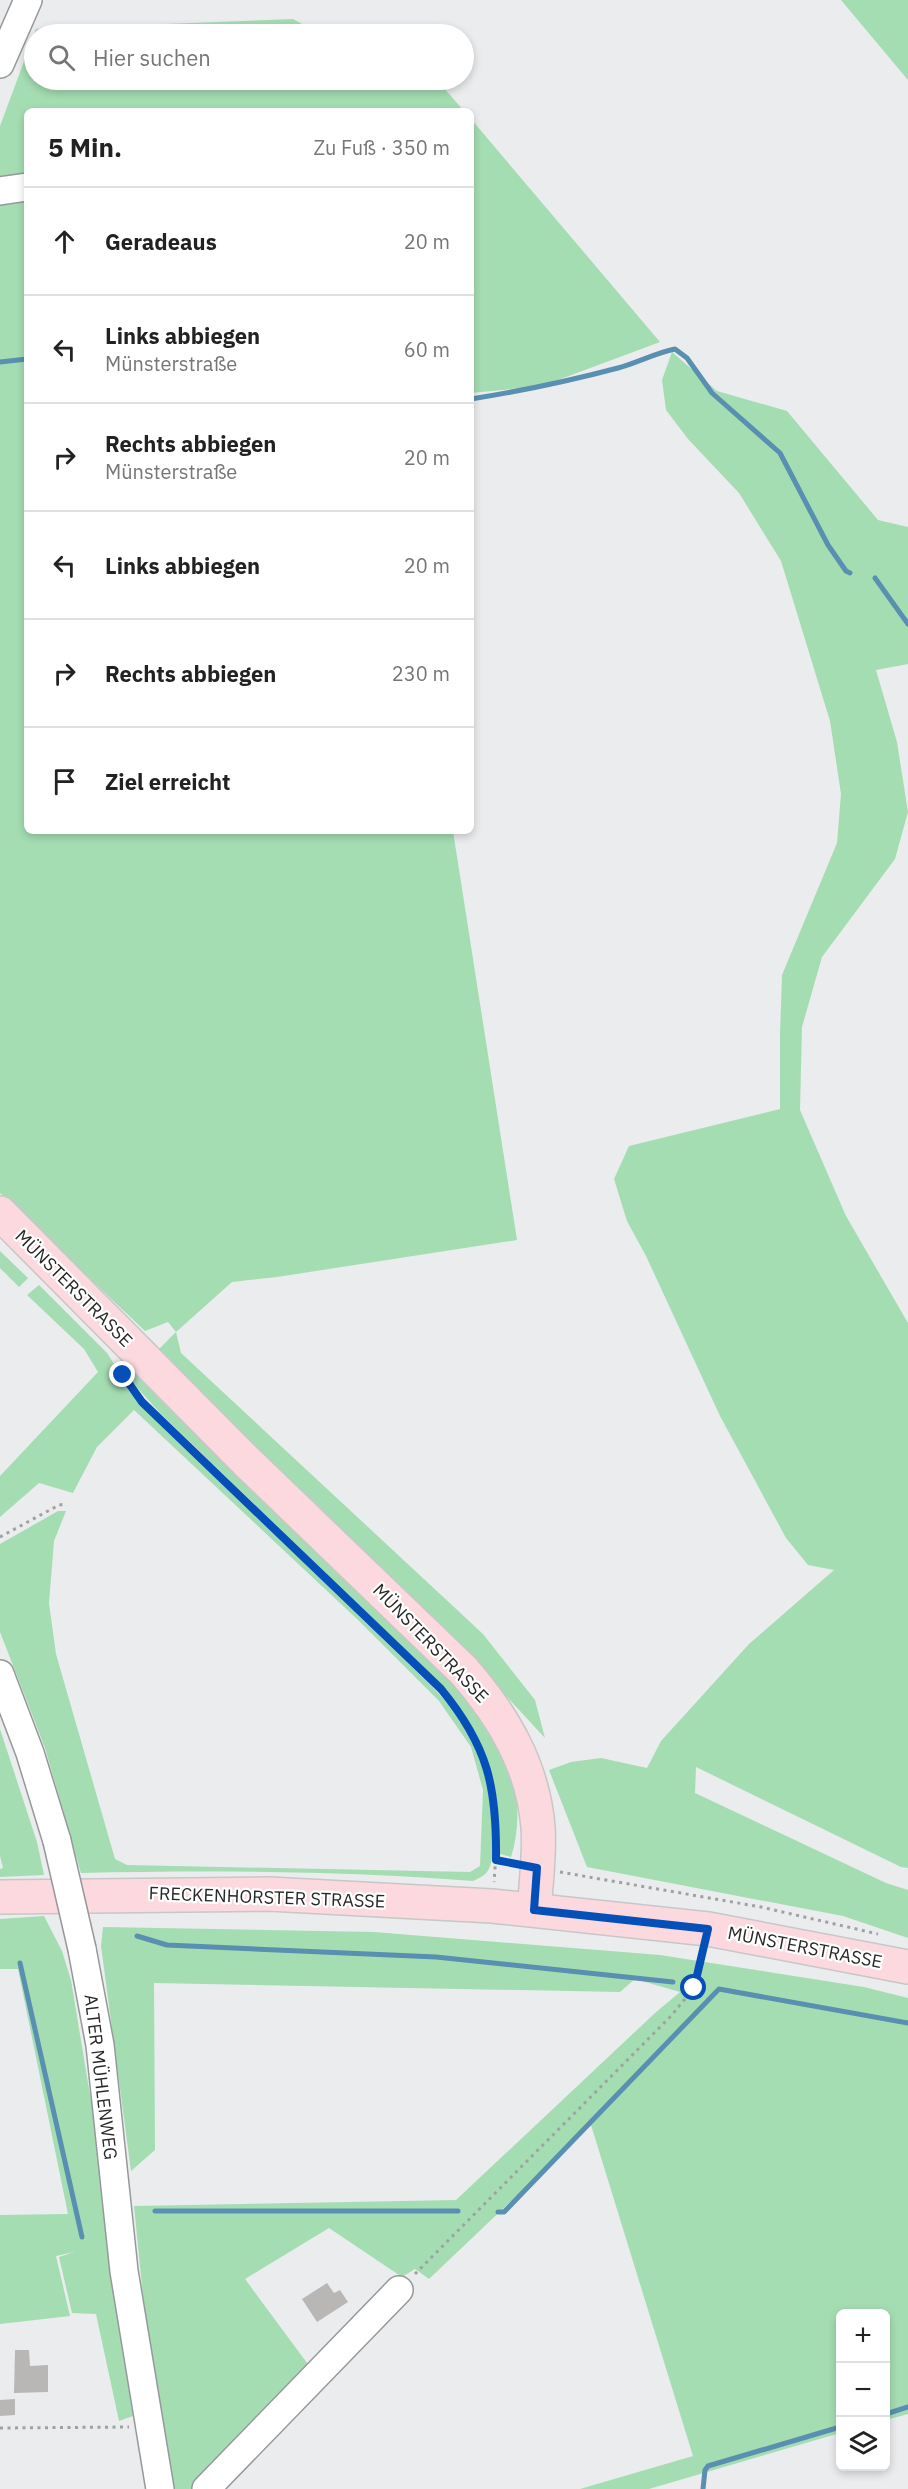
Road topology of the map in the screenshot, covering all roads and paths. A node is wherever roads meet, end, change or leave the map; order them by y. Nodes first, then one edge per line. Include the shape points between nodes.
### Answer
1 (28, 0) edge
2 (0, 64) edge
3 (24, 187) edge
4 (0, 191) edge
5 (0, 1214) edge
6 (123, 1375) dead end
7 (66, 1504) dead end
8 (0, 1537) edge
9 (0, 1674) edge
10 (496, 1860) junction
11 (537, 1868) junction
12 (0, 1897) edge
13 (492, 1906) junction
14 (534, 1910) junction
15 (708, 1929) junction
16 (879, 1934) dead end
17 (908, 1967) edge
18 (399, 2290) joint
19 (148, 2426) junction
20 (0, 2428) edge
21 (160, 2489) edge
22 (206, 2489) edge

1 - 2 street
3 - 4 street
5 - 11 main road, MÜNSTERSTRASSE via 488,1698 508,1728 533,1792 538,1828
6 - 10 path via 142,1402 441,1689 461,1714 478,1742 492,1789
7 - 8 path
9 - 19 street, ALTER MÜHLENWEG, bridge via 57,1841 82,1949 100,2045 124,2271
10 - 11 path
10 - 13 path
11 - 14 main road, MÜNSTERSTRASSE
11 - 16 path via 761,1907
12 - 13 main road, FRECKENHORSTER STRASSE via 269,1894
13 - 14 main road, FRECKENHORSTER STRASSE
14 - 15 main road, MÜNSTERSTRASSE
15 - 17 main road, MÜNSTERSTRASSE
15 - 18 path via 694,1988
18 - 22 street
19 - 20 path
19 - 21 street, ALTER MÜHLENWEG

